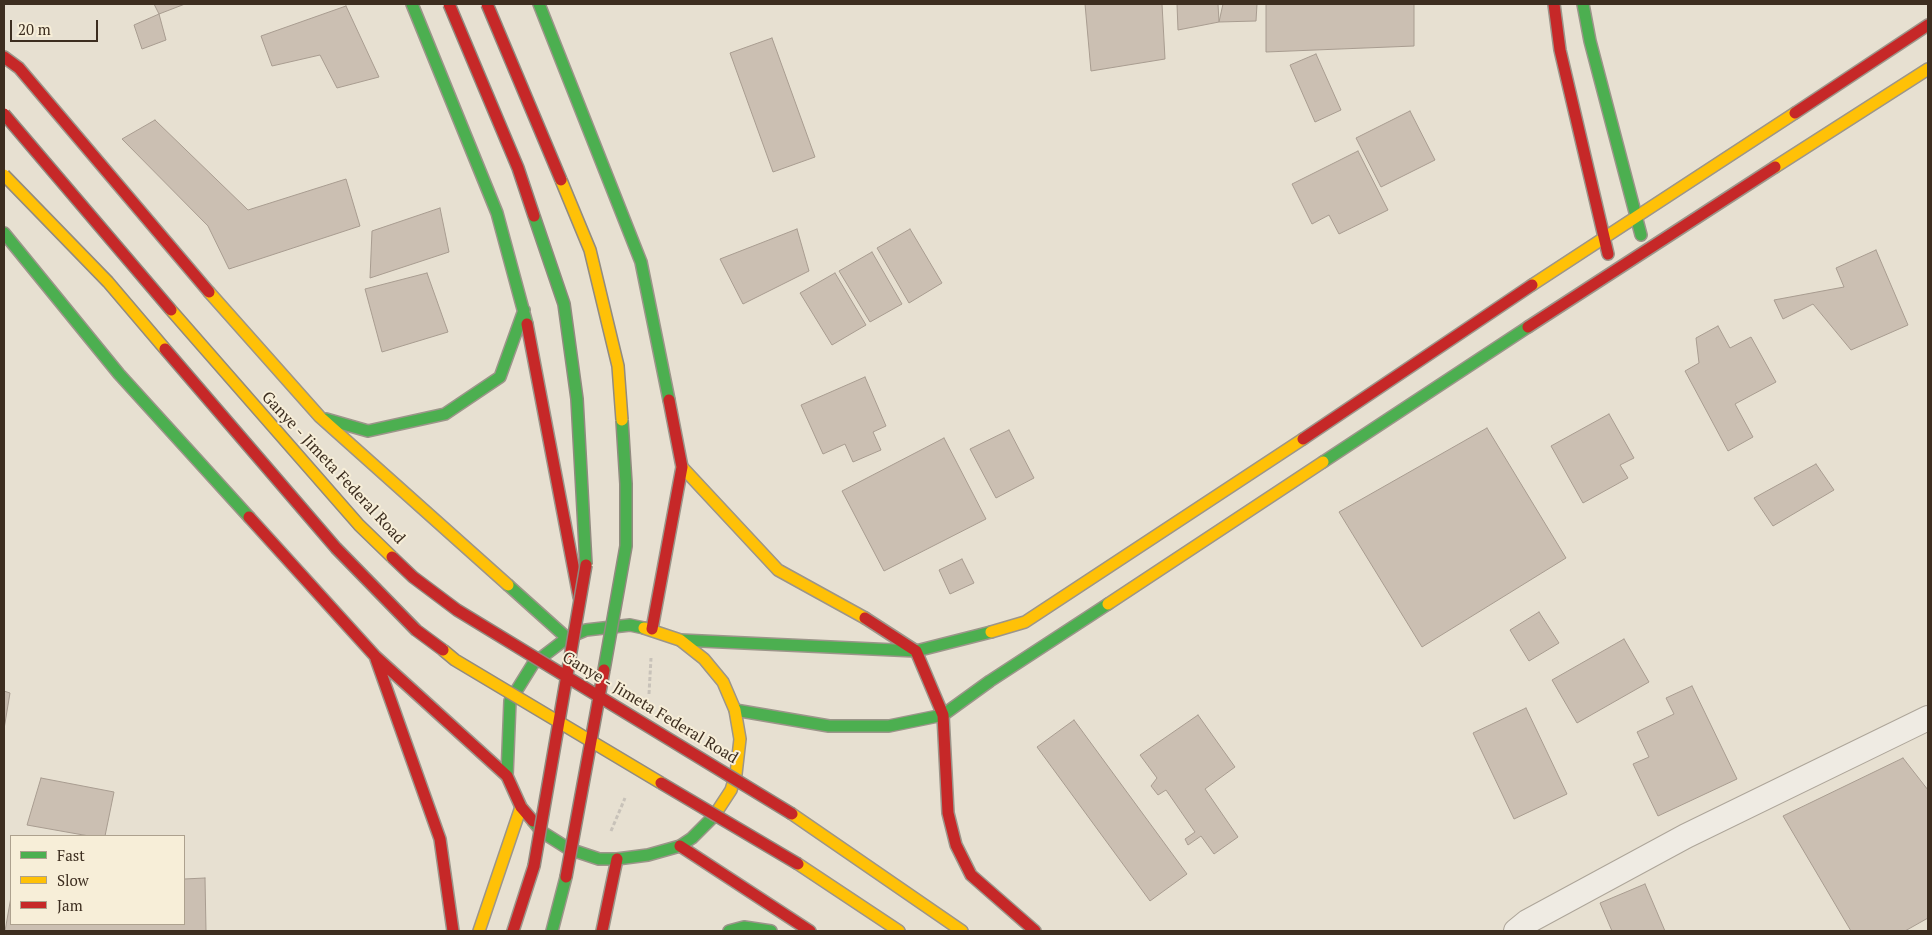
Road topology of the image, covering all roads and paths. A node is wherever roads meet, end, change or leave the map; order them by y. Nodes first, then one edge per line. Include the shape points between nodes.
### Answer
1 (412, 4) edge
2 (449, 4) edge
3 (487, 4) edge
4 (539, 4) edge
5 (1554, 4) edge
6 (1583, 4) edge
7 (1928, 25) edge
8 (4, 57) edge
9 (1928, 69) edge
10 (4, 114) edge
11 (4, 175) edge
12 (1637, 218) junction
13 (4, 234) edge
14 (1603, 237) junction
15 (1645, 252) junction
16 (1613, 271) junction
17 (524, 310) junction
18 (320, 417) junction
19 (682, 466) junction
20 (652, 629) junction
21 (586, 630) junction
22 (568, 638) junction
23 (680, 640) junction
24 (916, 651) junction
25 (375, 656) junction
26 (649, 698) dead end
27 (736, 710) junction
28 (943, 715) junction
29 (1928, 718) edge
30 (507, 776) junction
31 (521, 807) junction
32 (680, 846) junction
33 (617, 859) junction
34 (454, 931) edge
35 (479, 931) edge
36 (513, 931) edge
37 (552, 931) edge
38 (602, 931) edge
39 (729, 931) edge
40 (771, 931) edge
41 (810, 931) edge
42 (899, 931) edge
43 (962, 931) edge
44 (1035, 931) edge
45 (1516, 931) edge

1 - 17 main road via 497,213
2 - 36 main road, bridge via 518,168 564,304 577,399 586,573 534,866
3 - 37 main road, bridge via 590,250 618,366 626,484 626,546 566,878
4 - 19 main road via 641,262
5 - 14 main road via 1560,50
6 - 12 main road
7 - 12 main road
8 - 18 main road via 19,68 220,305
9 - 15 main road
10 - 43 main road, Ganye - Jimeta Federal Road, bridge via 234,384 359,525 413,577 457,610 792,814
11 - 42 main road, bridge via 108,282 336,548 416,630 455,660 798,864
12 - 14 main road
12 - 15 main road
13 - 25 main road via 119,374
14 - 16 main road
14 - 24 main road via 1223,493 1024,622
15 - 16 main road
16 - 28 main road
17 - 18 main road via 500,377 445,414 368,431
17 - 21 main road
18 - 22 main road
19 - 20 main road
19 - 24 main road via 778,570 885,629
20 - 21 main road, Ganye - Jimeta Federal Road via 630,625
20 - 23 main road, Ganye - Jimeta Federal Road
20 - 26 path
21 - 22 main road, Ganye - Jimeta Federal Road
22 - 30 main road, Ganye - Jimeta Federal Road via 533,664 510,702
23 - 24 main road
23 - 27 main road, Ganye - Jimeta Federal Road via 704,659 723,682
24 - 28 main road
25 - 30 main road
25 - 34 main road via 440,839
27 - 28 main road via 829,726 889,726
27 - 32 main road, Ganye - Jimeta Federal Road via 740,739 731,790 714,817
28 - 44 main road via 948,813 956,844 971,875
29 - 45 street via 1686,836
30 - 31 main road
31 - 33 main road via 542,832 569,849 599,859
31 - 35 main road
32 - 33 main road
32 - 41 main road
33 - 38 main road
39 - 40 main road via 744,927

